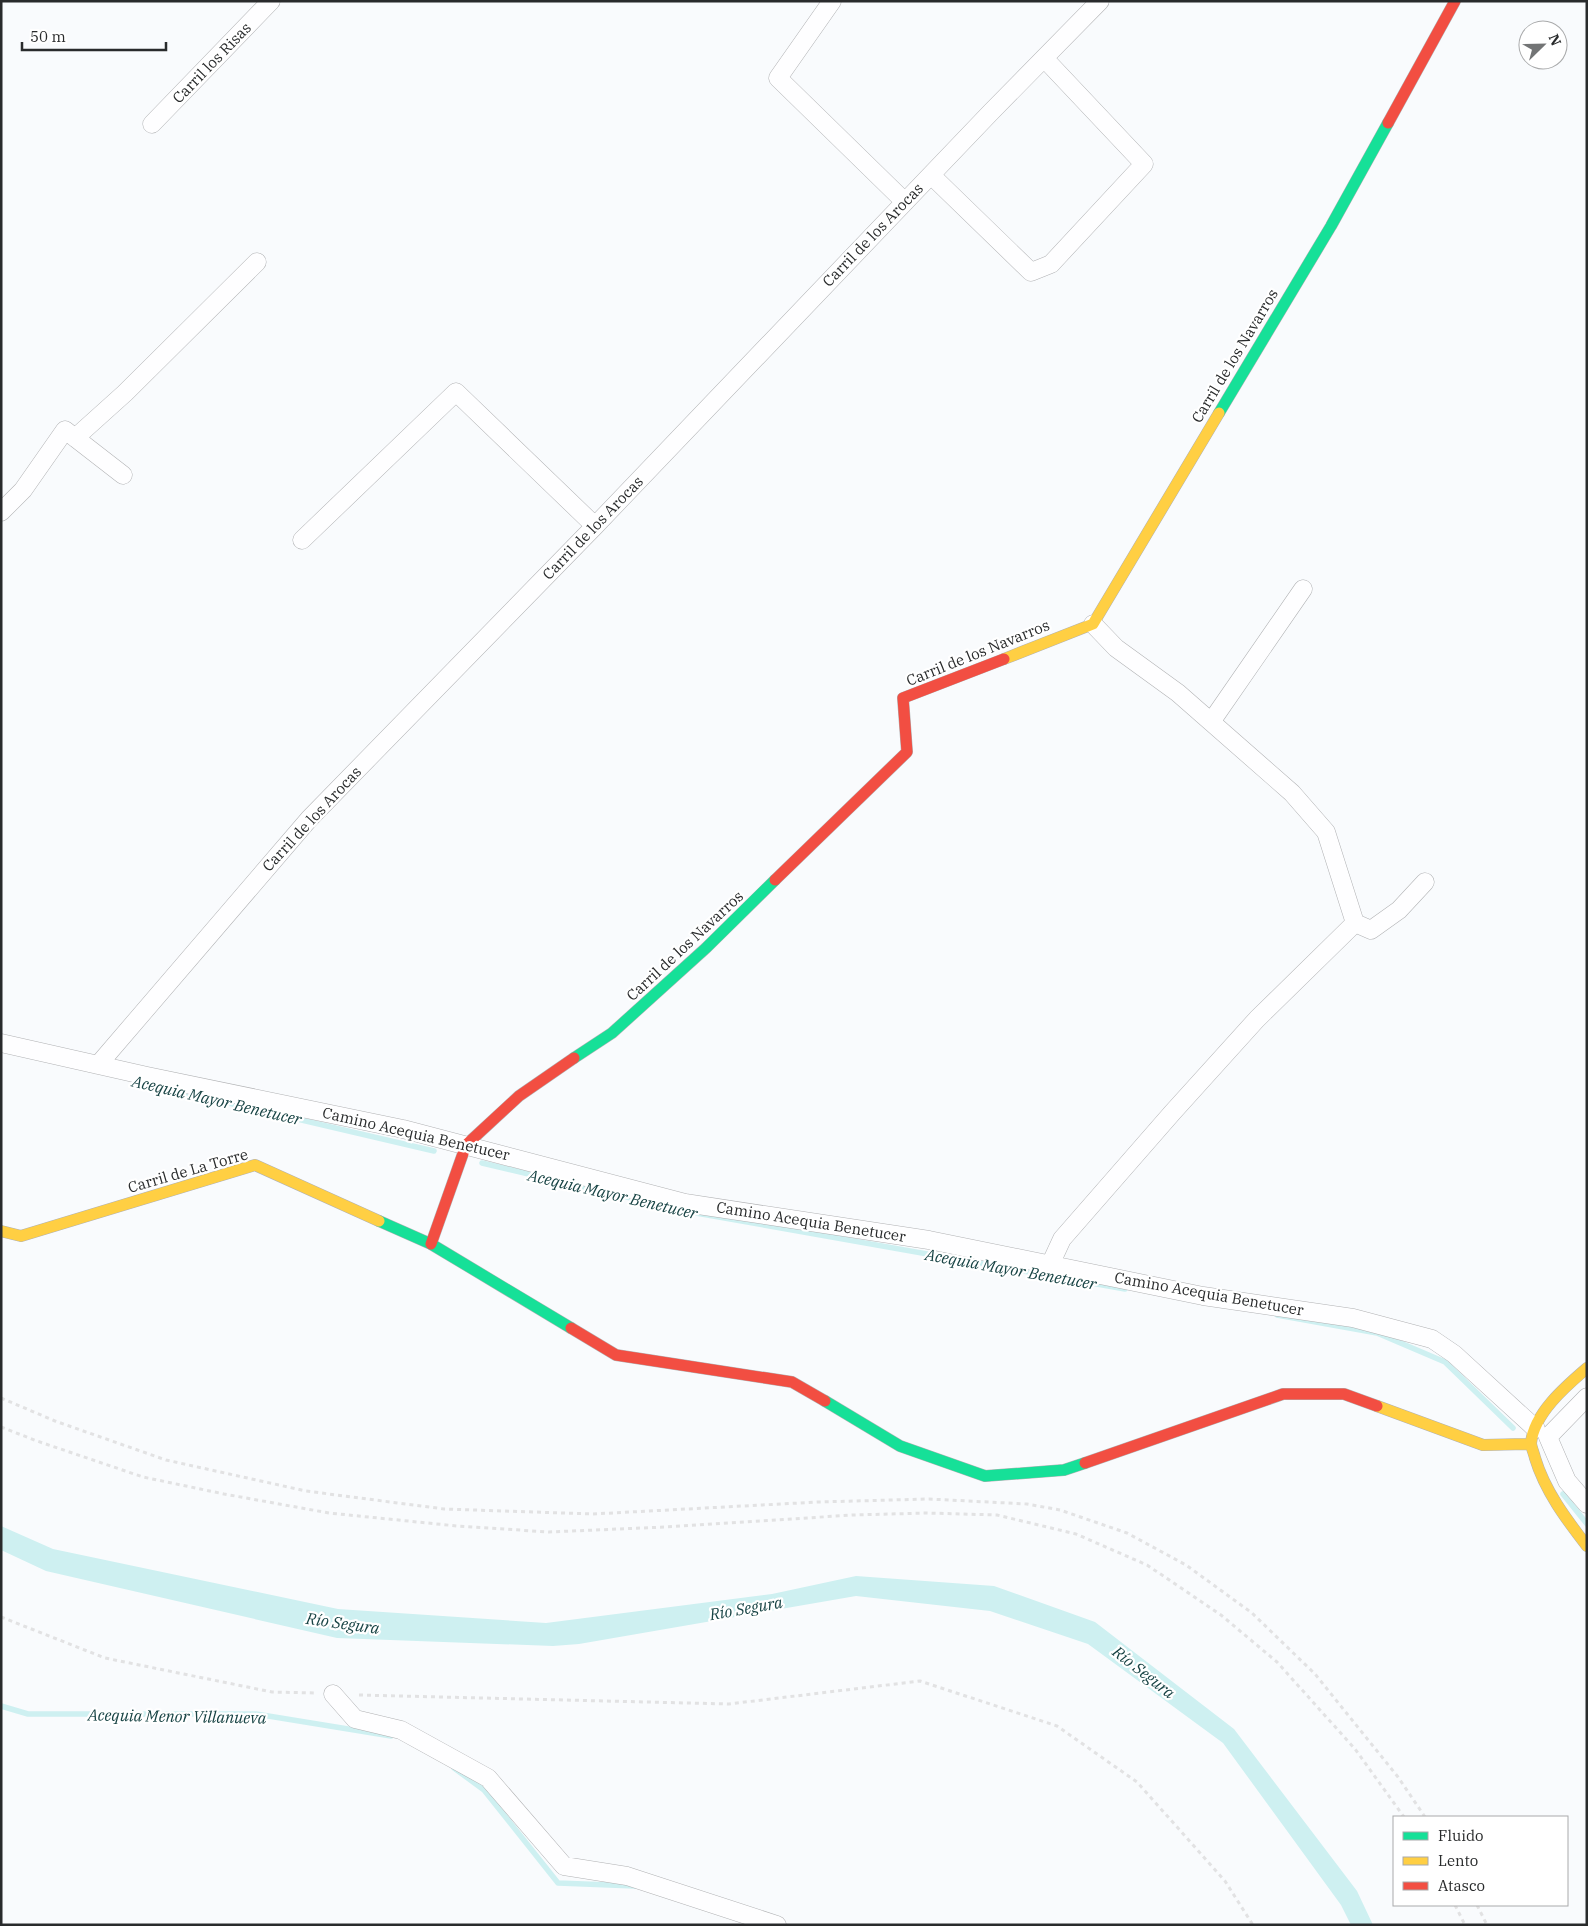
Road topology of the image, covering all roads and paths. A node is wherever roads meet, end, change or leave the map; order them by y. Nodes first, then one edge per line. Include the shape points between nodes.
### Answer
1 (271, 1) edge
2 (832, 1) edge
3 (1100, 1) edge
4 (1455, 1) edge
5 (1044, 58) junction
6 (152, 124) dead end
7 (931, 175) junction
8 (905, 202) junction
9 (257, 262) dead end
10 (75, 438) junction
11 (122, 475) dead end
12 (1, 512) edge
13 (595, 526) junction
14 (302, 540) dead end
15 (1303, 590) dead end
16 (1093, 624) junction
17 (1211, 722) junction
18 (1425, 882) dead end
19 (1355, 923) junction
20 (1, 1043) edge
21 (98, 1064) junction
22 (466, 1145) junction
23 (1, 1231) edge
24 (431, 1244) junction
25 (1050, 1265) junction
26 (1587, 1368) edge
27 (1587, 1397) edge
28 (1, 1398) edge
29 (1, 1427) edge
30 (1533, 1436) junction
31 (1587, 1504) edge
32 (1587, 1546) edge
33 (1, 1617) edge
34 (333, 1694) junction
35 (1403, 1816) edge
36 (1424, 1816) edge
37 (1456, 1906) edge
38 (1478, 1906) edge
39 (771, 1924) edge
40 (1254, 1925) edge
41 (1465, 1925) edge
42 (1487, 1925) edge

1 - 6 street, Carril los Risas
2 - 8 street via 778,78
3 - 5 street, Carril de los Arocas
4 - 16 street, Carril de los Navarros via 1331,226
5 - 7 street, Carril de los Arocas
5 - 7 street via 1144,164 1051,264 1031,272
7 - 8 street, Carril de los Arocas
8 - 13 street, Carril de los Arocas
9 - 10 street
10 - 11 street
10 - 12 street via 65,430 23,490
13 - 14 street via 456,392
13 - 21 street, Carril de los Arocas via 310,819
15 - 17 street
16 - 17 street via 1116,648 1178,693
16 - 22 street, Carril de los Navarros via 903,698 907,752 706,948 612,1033 519,1096
17 - 19 street via 1292,793 1326,832
18 - 19 street via 1399,910 1371,930
19 - 25 street via 1256,1019 1172,1113 1062,1239
20 - 21 street, Camino Acequia Benetucer
21 - 22 street, Camino Acequia Benetucer via 403,1128
22 - 24 street, Carril de los Navarros
22 - 25 street, Camino Acequia Benetucer via 685,1203 928,1240
23 - 24 street, Carril de La Torre via 21,1236 255,1165
24 - 30 street, Carril de La Torre via 616,1355 792,1382 900,1446 985,1476 1064,1470 1283,1394 1344,1394 1483,1446
25 - 30 street, Camino Acequia Benetucer via 1203,1296 1353,1318 1432,1339 1454,1354
26 - 30 street via 1562,1389 1538,1421
27 - 31 street via 1548,1437 1568,1482
28 - 36 path via 55,1421 166,1460 306,1491 426,1507 592,1514 929,1499 1027,1504 1060,1510 1127,1533 1186,1565 1252,1614 1315,1674 1398,1777
29 - 35 path via 152,1479 329,1513 457,1526 549,1532 927,1513 997,1514 1076,1534 1147,1565 1221,1615 1277,1662 1355,1749
30 - 32 street via 1538,1468 1558,1510
33 - 34 path via 105,1658 272,1692
34 - 39 street via 355,1719 402,1730 488,1778 564,1866 627,1876
34 - 40 path via 729,1704 920,1681 1057,1726 1137,1782 1225,1881
37 - 41 path
38 - 42 path

